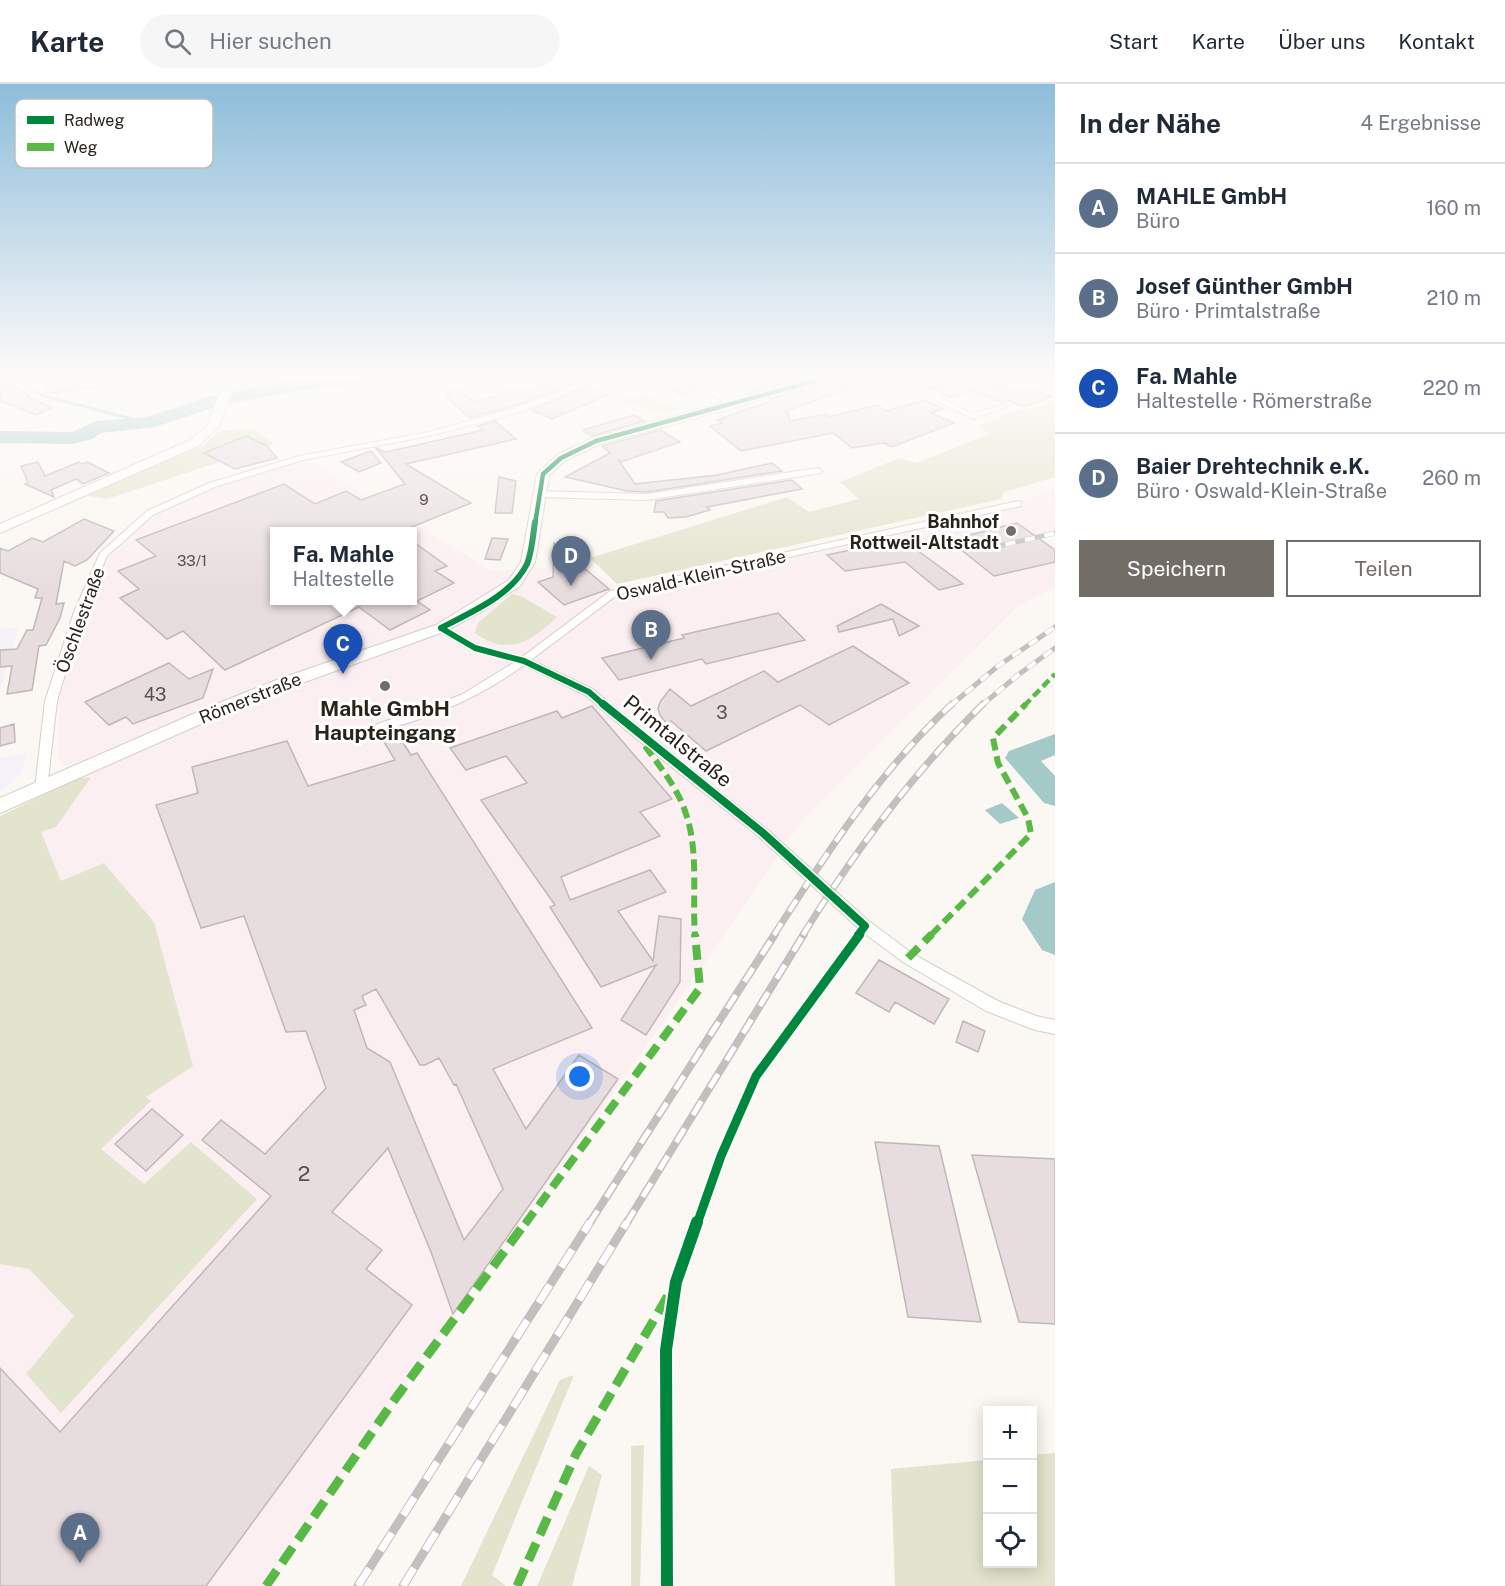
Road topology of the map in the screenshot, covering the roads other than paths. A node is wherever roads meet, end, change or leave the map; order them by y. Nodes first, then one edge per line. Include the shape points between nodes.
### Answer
1 (184, 448) edge
2 (353, 448) edge
3 (581, 448) edge
4 (818, 471) dead end
5 (538, 494) junction
6 (1018, 504) dead end
7 (0, 529) edge
8 (441, 628) junction
9 (524, 661) junction
10 (381, 727) dead end
11 (41, 788) junction
12 (0, 806) edge
13 (1055, 1027) edge

1 - 7 street
2 - 11 street, Öschlestraße via 302,458 212,485 150,513 103,555 79,612 51,702
3 - 5 street, Römerstraße via 561,458 543,474
4 - 5 street via 647,497
5 - 8 street, Römerstraße via 528,562 515,583
6 - 9 street, Oswald-Klein-Straße via 614,592
8 - 9 street, Primtalstraße via 475,648
8 - 11 street, Römerstraße via 285,683
9 - 10 street, Oswald-Klein-Straße via 474,693
9 - 13 street, Primtalstraße via 589,692 763,833 865,926 908,958 992,1006
11 - 12 street, Römerstraße

